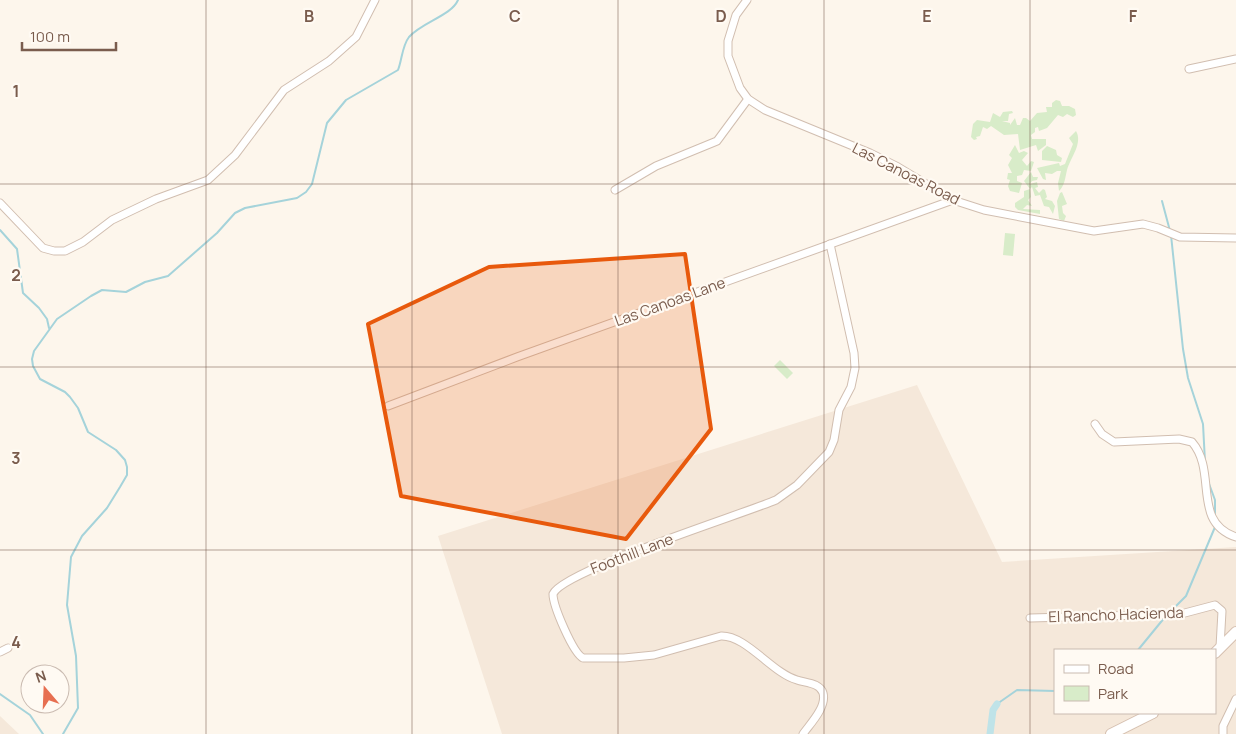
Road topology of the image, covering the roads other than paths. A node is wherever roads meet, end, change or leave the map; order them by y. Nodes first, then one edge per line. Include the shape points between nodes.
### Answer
1 (375, 0) edge
2 (746, 0) edge
3 (1236, 60) edge
4 (1189, 69) dead end
5 (748, 99) junction
6 (615, 190) dead end
7 (953, 200) junction
8 (0, 203) edge
9 (1236, 238) edge
10 (830, 244) junction
11 (388, 406) dead end
12 (1095, 424) dead end
13 (1236, 537) edge
14 (1030, 618) dead end
15 (1236, 632) edge
16 (8, 648) dead end
17 (1217, 650) edge
18 (0, 652) edge
19 (1236, 700) edge
20 (1151, 714) edge
21 (803, 734) edge
22 (1111, 734) edge
23 (1223, 734) edge

1 - 8 street via 356,37 329,60 284,90 235,155 208,180 112,220 66,251 43,248
2 - 5 street, Las Canoas Road via 736,15 727,48 736,82
3 - 4 street
5 - 6 street via 717,141 656,166
5 - 7 street, Las Canoas Road via 764,110 898,167
7 - 9 street, Las Canoas Road via 1015,217 1094,231 1143,224 1188,238
7 - 10 street, Las Canoas Lane
10 - 11 street, Las Canoas Lane
10 - 21 street, Foothill Lane via 855,368 851,388 839,410 832,446 822,461 776,500 605,562 560,586 553,594 571,645 583,658 639,657 721,636 732,638 786,676 816,685 824,695 823,703
12 - 13 street via 1114,442 1179,439 1192,442 1201,460 1211,517 1221,530
14 - 17 street, El Rancho Hacienda via 1182,614 1215,605 1222,615
15 - 17 main road
16 - 18 street
19 - 23 street via 1223,726
20 - 22 main road

